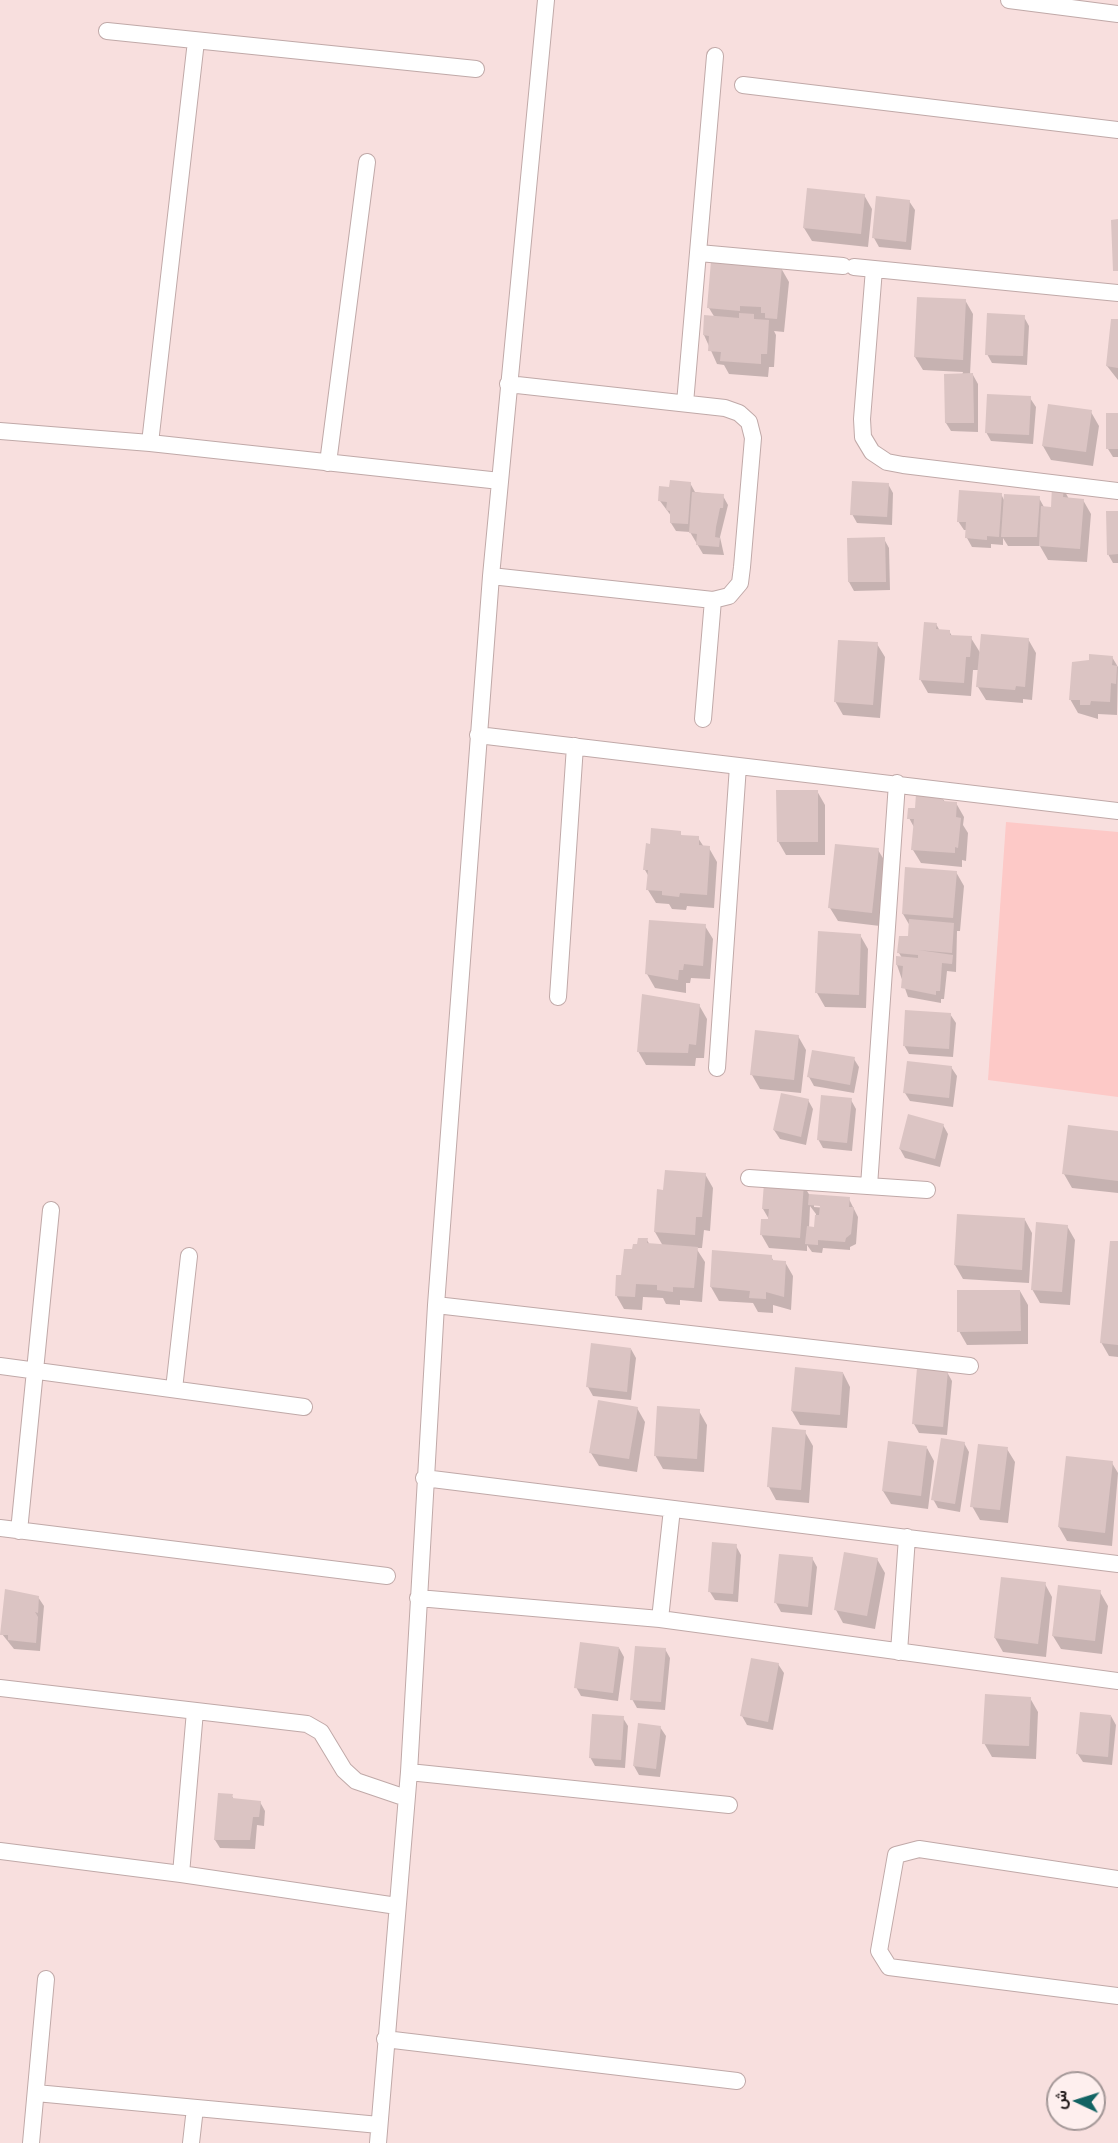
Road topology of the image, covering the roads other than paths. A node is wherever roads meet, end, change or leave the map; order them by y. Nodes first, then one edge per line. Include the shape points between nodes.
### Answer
1 (546, 0) edge
2 (1009, 0) edge
3 (1073, 4) edge
4 (1118, 14) edge
5 (107, 31) dead end
6 (196, 41) junction
7 (715, 56) dead end
8 (476, 69) dead end
9 (743, 85) dead end
10 (1118, 130) edge
11 (367, 162) dead end
12 (699, 253) junction
13 (874, 269) junction
14 (1118, 293) edge
15 (508, 384) junction
16 (685, 403) junction
17 (0, 431) edge
18 (150, 443) junction
19 (328, 463) junction
20 (500, 481) junction
21 (1118, 491) edge
22 (491, 576) junction
23 (713, 600) junction
24 (703, 719) dead end
25 (478, 735) junction
26 (575, 746) junction
27 (738, 766) junction
28 (897, 783) junction
29 (1118, 811) edge
30 (558, 997) dead end
31 (717, 1068) dead end
32 (749, 1178) dead end
33 (869, 1186) junction
34 (927, 1190) dead end
35 (51, 1210) dead end
36 (189, 1256) dead end
37 (436, 1305) junction
38 (0, 1366) edge
39 (970, 1366) dead end
40 (35, 1370) junction
41 (174, 1389) junction
42 (304, 1407) dead end
43 (424, 1478) junction
44 (672, 1509) junction
45 (0, 1528) edge
46 (19, 1531) junction
47 (908, 1537) junction
48 (1118, 1564) edge
49 (387, 1576) dead end
50 (418, 1598) junction
51 (660, 1619) junction
52 (899, 1652) junction
53 (1118, 1681) edge
54 (0, 1688) edge
55 (195, 1711) junction
56 (409, 1772) junction
57 (406, 1798) junction
58 (729, 1805) dead end
59 (0, 1851) edge
60 (181, 1874) junction
61 (1118, 1879) edge
62 (397, 1906) junction
63 (46, 1979) dead end
64 (1118, 1996) edge
65 (386, 2039) junction
66 (737, 2081) dead end
67 (36, 2093) junction
68 (195, 2108) junction
69 (379, 2125) junction
70 (31, 2143) edge
71 (191, 2143) edge
72 (378, 2143) edge

1 - 15 street
2 - 3 street
3 - 4 street
5 - 6 street
6 - 8 street
6 - 18 street
7 - 12 street
9 - 10 street
11 - 19 street
12 - 13 street
12 - 16 street
13 - 14 street
13 - 21 street via 861,420 863,437 872,452 887,462 903,465
15 - 16 street
15 - 20 street
16 - 23 street via 739,413 749,422 753,438 740,583 729,596
17 - 18 street
18 - 19 street
19 - 20 street
20 - 22 street
22 - 23 street
22 - 25 street
23 - 24 street
25 - 26 street
25 - 37 street
26 - 27 street
26 - 30 street
27 - 28 street
27 - 31 street
28 - 29 street
28 - 33 street
32 - 33 street
33 - 34 street
35 - 40 street
36 - 41 street
37 - 39 street
37 - 43 street
38 - 40 street
40 - 41 street
40 - 46 street
41 - 42 street
43 - 44 street
43 - 50 street
44 - 47 street
44 - 51 street
45 - 46 street
46 - 49 street
47 - 48 street
47 - 52 street
50 - 51 street
50 - 56 street
51 - 52 street
52 - 53 street
54 - 55 street
55 - 57 street via 315,1727 356,1781
55 - 60 street
56 - 57 street
56 - 58 street
57 - 62 street
59 - 60 street
60 - 62 street
61 - 64 street via 919,1849 896,1855 879,1951 889,1967
62 - 65 street
63 - 67 street
65 - 66 street
65 - 69 street
67 - 68 street
67 - 70 street
68 - 69 street
68 - 71 street
69 - 72 street

